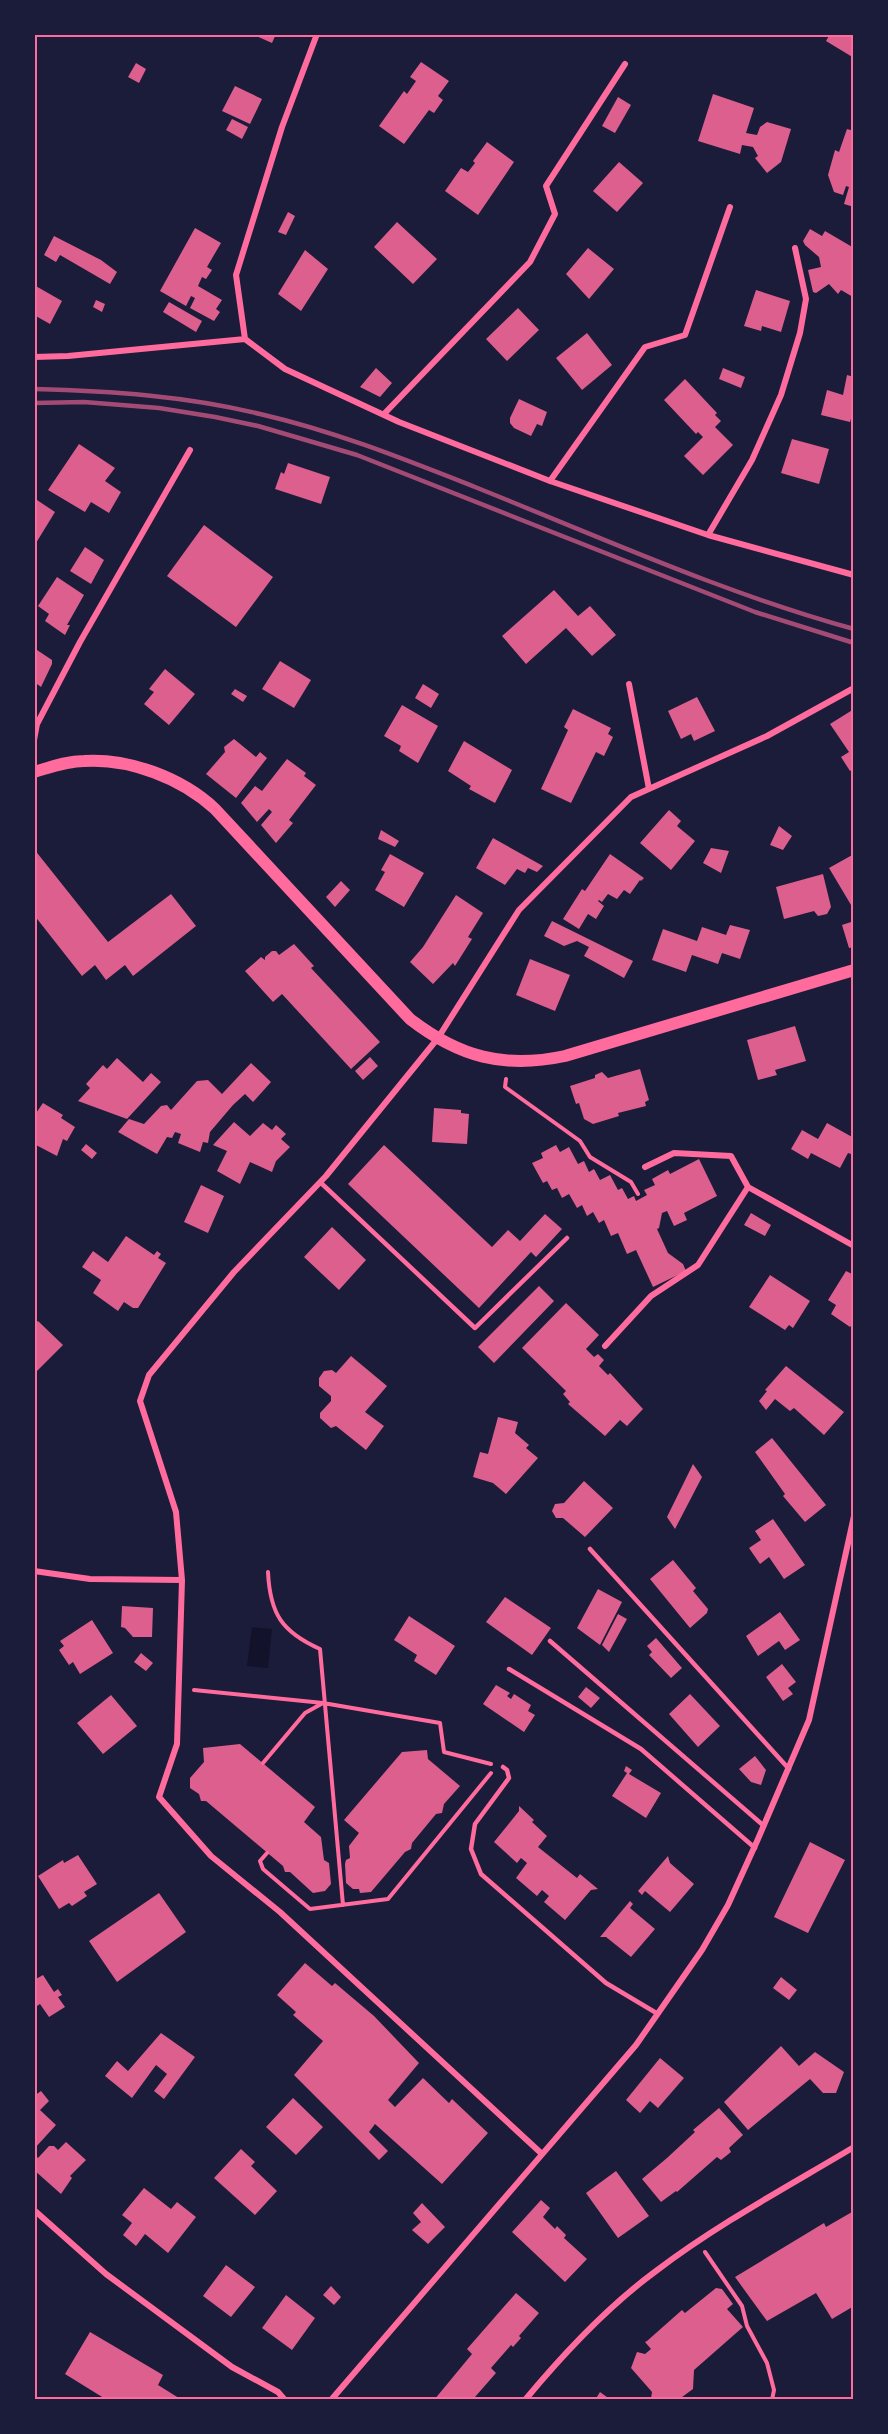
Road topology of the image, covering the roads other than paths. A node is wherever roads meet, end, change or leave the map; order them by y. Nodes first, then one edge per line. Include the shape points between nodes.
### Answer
1 (317, 34) edge
2 (625, 64) dead end
3 (730, 207) dead end
4 (795, 248) dead end
5 (245, 339) junction
6 (34, 357) edge
7 (384, 414) junction
8 (190, 450) dead end
9 (550, 481) junction
10 (708, 535) junction
11 (854, 575) edge
12 (629, 684) dead end
13 (854, 687) edge
14 (34, 740) edge
15 (34, 772) edge
16 (649, 789) junction
17 (854, 970) edge
18 (438, 1038) junction
19 (645, 1167) dead end
20 (320, 1182) junction
21 (748, 1187) junction
22 (567, 1238) dead end
23 (854, 1246) edge
24 (605, 1346) dead end
25 (854, 1516) edge
26 (591, 1549) dead end
27 (34, 1571) edge
28 (182, 1580) junction
29 (550, 1641) dead end
30 (509, 1668) dead end
31 (503, 1767) dead end
32 (789, 1768) junction
33 (764, 1826) junction
34 (754, 1848) junction
35 (658, 2014) junction
36 (854, 2146) edge
37 (542, 2154) junction
38 (34, 2210) edge
39 (285, 2400) edge
40 (331, 2400) edge
41 (525, 2400) edge

1 - 5 street via 282,127 236,275
2 - 7 street via 546,186 555,214 530,262
3 - 9 street via 685,334 645,347
4 - 10 street via 806,299 800,333 781,395 752,460
5 - 6 street
5 - 7 street via 285,369
7 - 9 street
8 - 14 street via 80,642 37,724
9 - 10 street
10 - 11 street
12 - 16 street
13 - 16 street via 767,736
15 - 18 main road via 75,762 103,762 141,769 189,789 215,809 399,1009
16 - 18 street via 631,797 519,910
17 - 18 main road via 544,1061 508,1062 472,1054
18 - 20 street
19 - 21 street via 674,1153 731,1156
20 - 22 lane via 475,1328
20 - 28 street via 234,1272 149,1375 140,1401 176,1512
21 - 23 street
21 - 24 street via 698,1265 651,1296
25 - 32 street via 809,1720
26 - 32 lane
27 - 28 street via 90,1579
28 - 37 street via 177,1744 159,1797 212,1856 280,1912
29 - 33 lane
30 - 34 lane via 641,1749
31 - 35 lane via 509,1778 475,1824 471,1849 481,1874 606,1983
32 - 33 street
33 - 34 street
34 - 35 street via 728,1905
35 - 37 street
36 - 41 street via 655,2271 588,2330
37 - 40 street
38 - 39 street via 106,2274 232,2367 278,2392

